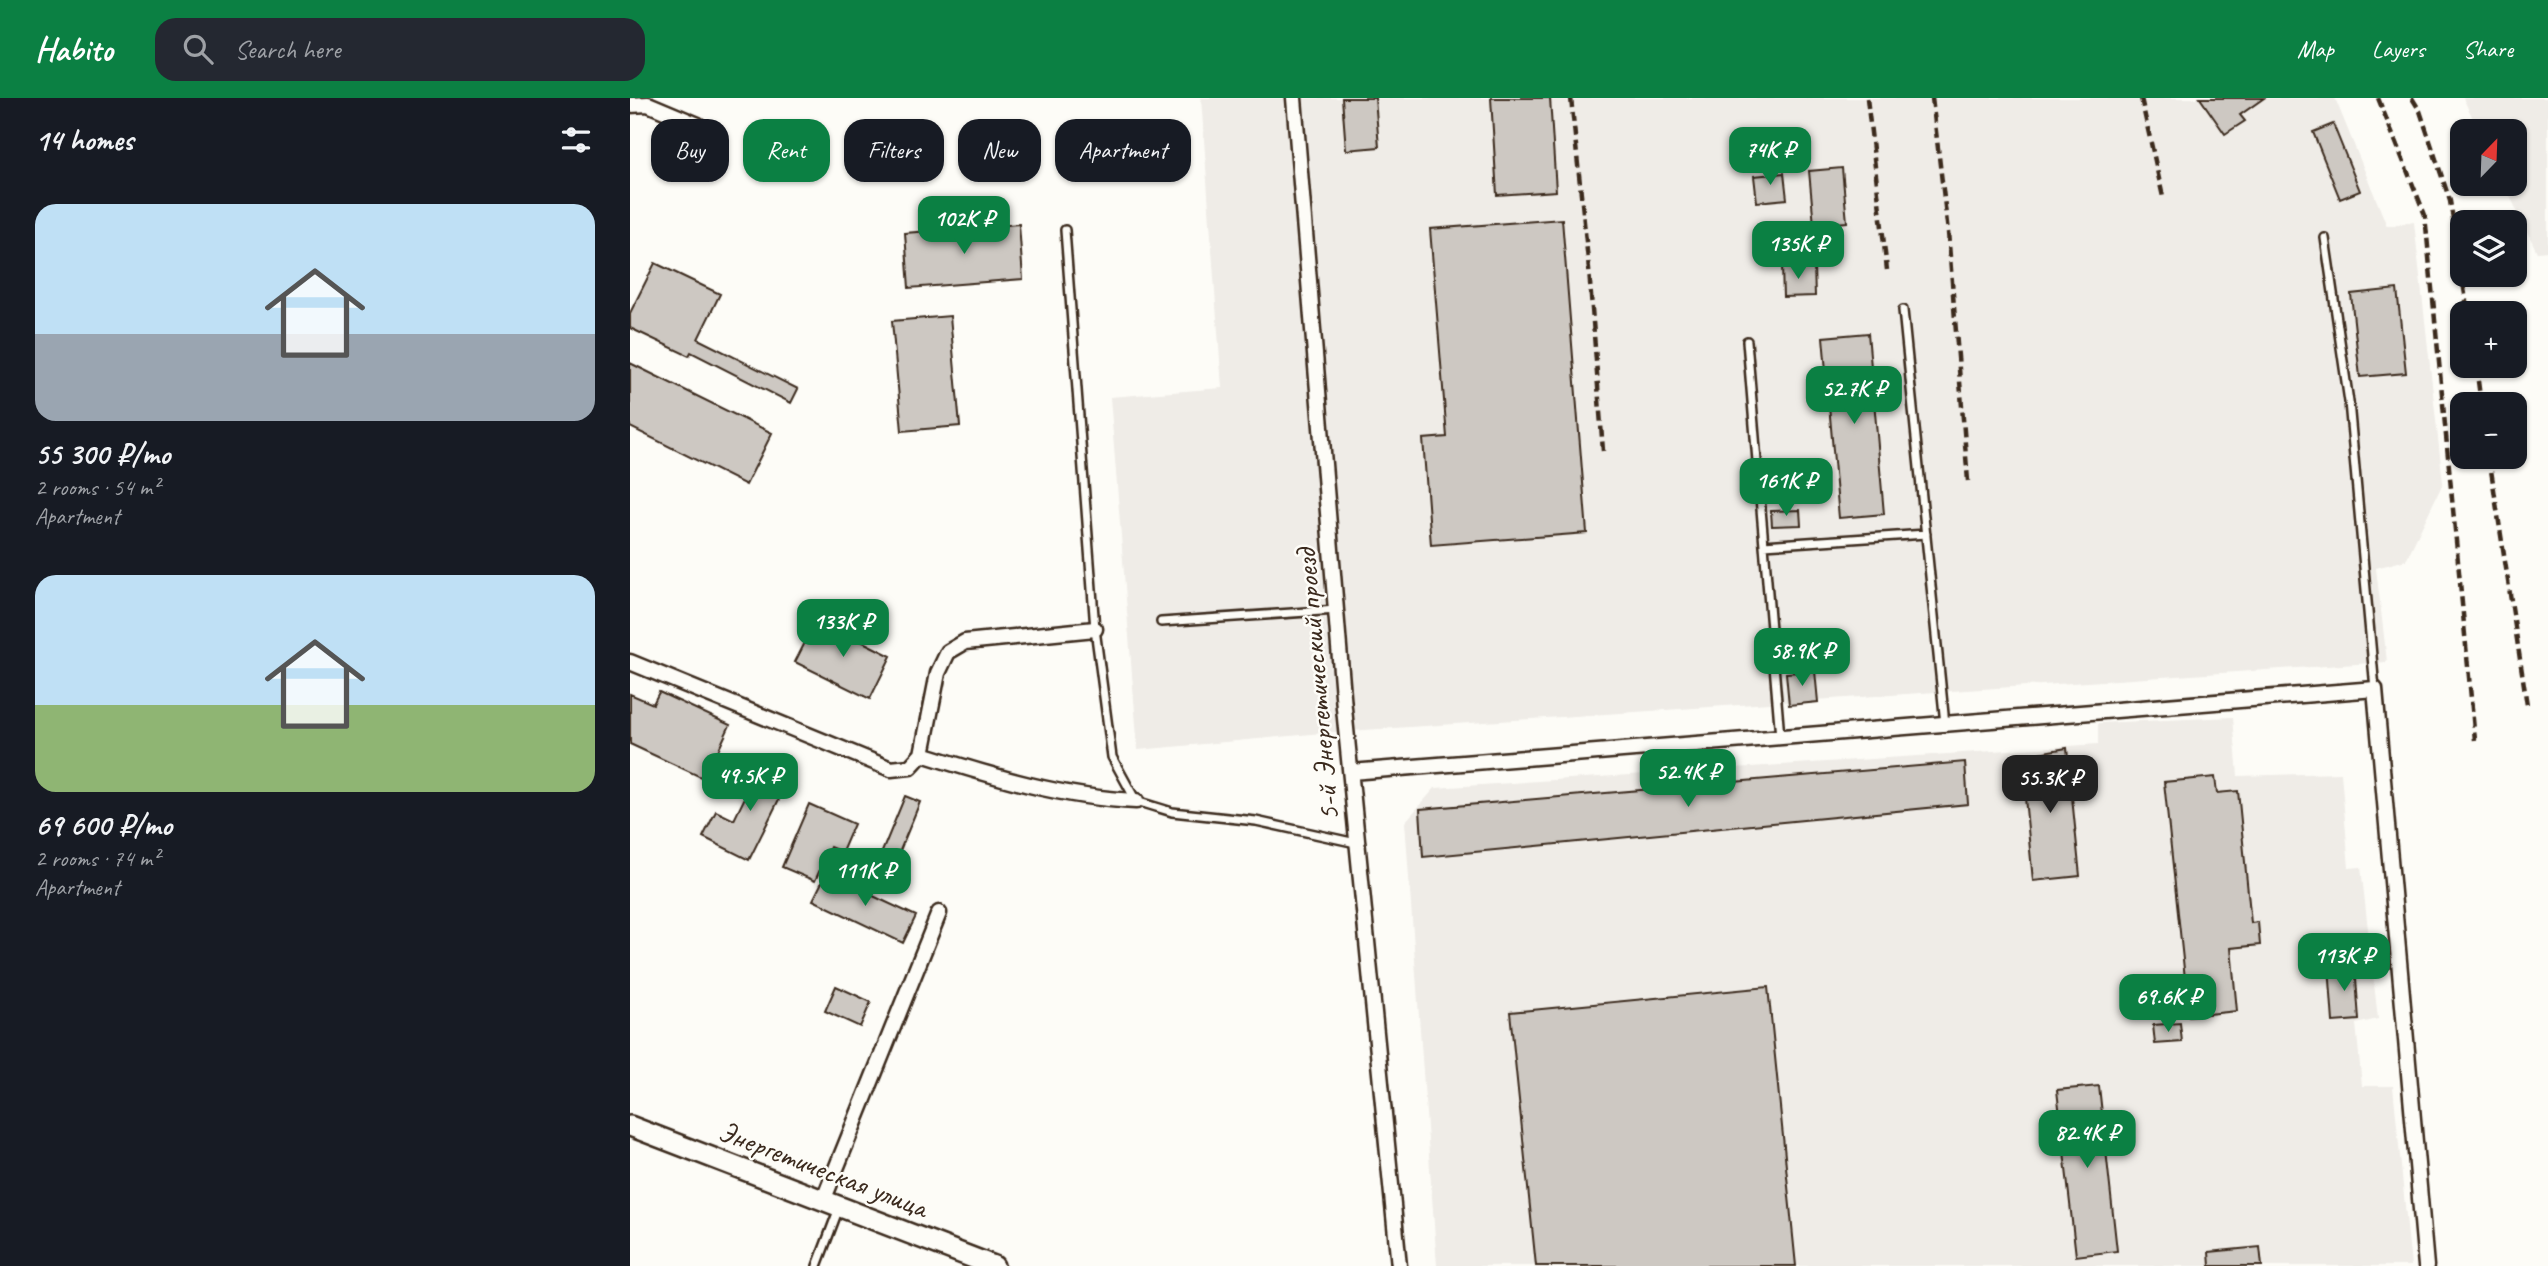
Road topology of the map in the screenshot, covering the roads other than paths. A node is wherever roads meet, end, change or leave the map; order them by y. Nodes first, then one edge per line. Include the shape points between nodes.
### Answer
1 (1294, 98) edge
2 (630, 105) edge
3 (684, 119) edge
4 (1065, 230) dead end
5 (2325, 238) dead end
6 (1903, 310) dead end
7 (1747, 341) dead end
8 (1926, 534) junction
9 (1764, 545) junction
10 (1337, 610) junction
11 (1161, 621) dead end
12 (1095, 629) junction
13 (630, 662) edge
14 (2375, 689) junction
15 (1945, 724) junction
16 (1780, 737) junction
17 (922, 754) junction
18 (1351, 772) junction
19 (1136, 801) junction
20 (1358, 843) junction
21 (939, 914) dead end
22 (630, 1126) edge
23 (832, 1204) junction
24 (817, 1266) edge
25 (994, 1266) edge
26 (1399, 1266) edge
27 (2427, 1266) edge

1 - 10 street, 5-й Энергетический проезд
2 - 3 street via 648,104
4 - 12 lane
5 - 14 lane via 2349,402
6 - 8 lane
7 - 9 lane
8 - 9 lane
8 - 15 lane
9 - 16 lane
10 - 11 lane
10 - 18 street, 5-й Энергетический проезд
12 - 17 street via 965,642 948,652 938,673
12 - 19 lane via 1112,757
13 - 17 street via 891,769 910,767
14 - 15 street
14 - 27 street
15 - 16 street
16 - 18 street
17 - 19 street via 1008,781
18 - 20 street, 5-й Энергетический проезд
19 - 20 lane via 1172,812 1256,821
20 - 26 street, 5-й Энергетический проезд
21 - 23 street
22 - 23 main road, Энергетическая улица
23 - 24 lane
23 - 25 main road, Энергетическая улица

